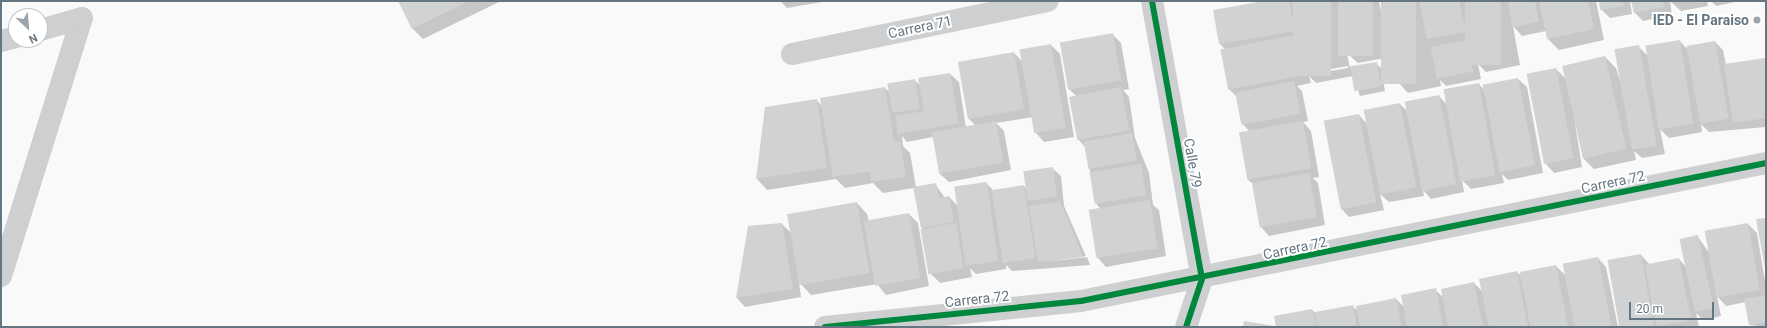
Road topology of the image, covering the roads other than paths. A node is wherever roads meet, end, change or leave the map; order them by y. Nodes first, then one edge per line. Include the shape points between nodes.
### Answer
1 (1048, 1) edge
2 (1152, 1) edge
3 (81, 10) edge
4 (48, 26) edge
5 (792, 54) dead end
6 (1766, 163) edge
7 (1, 276) edge
8 (1202, 279) junction
9 (825, 327) edge
10 (1186, 327) edge

1 - 5 street, Carrera 71
2 - 8 street, Calle 79
3 - 4 street
3 - 7 street via 82,26
6 - 8 street, Carrera 72
8 - 9 street, Carrera 72 via 1081,301
8 - 10 street, Calle 79

